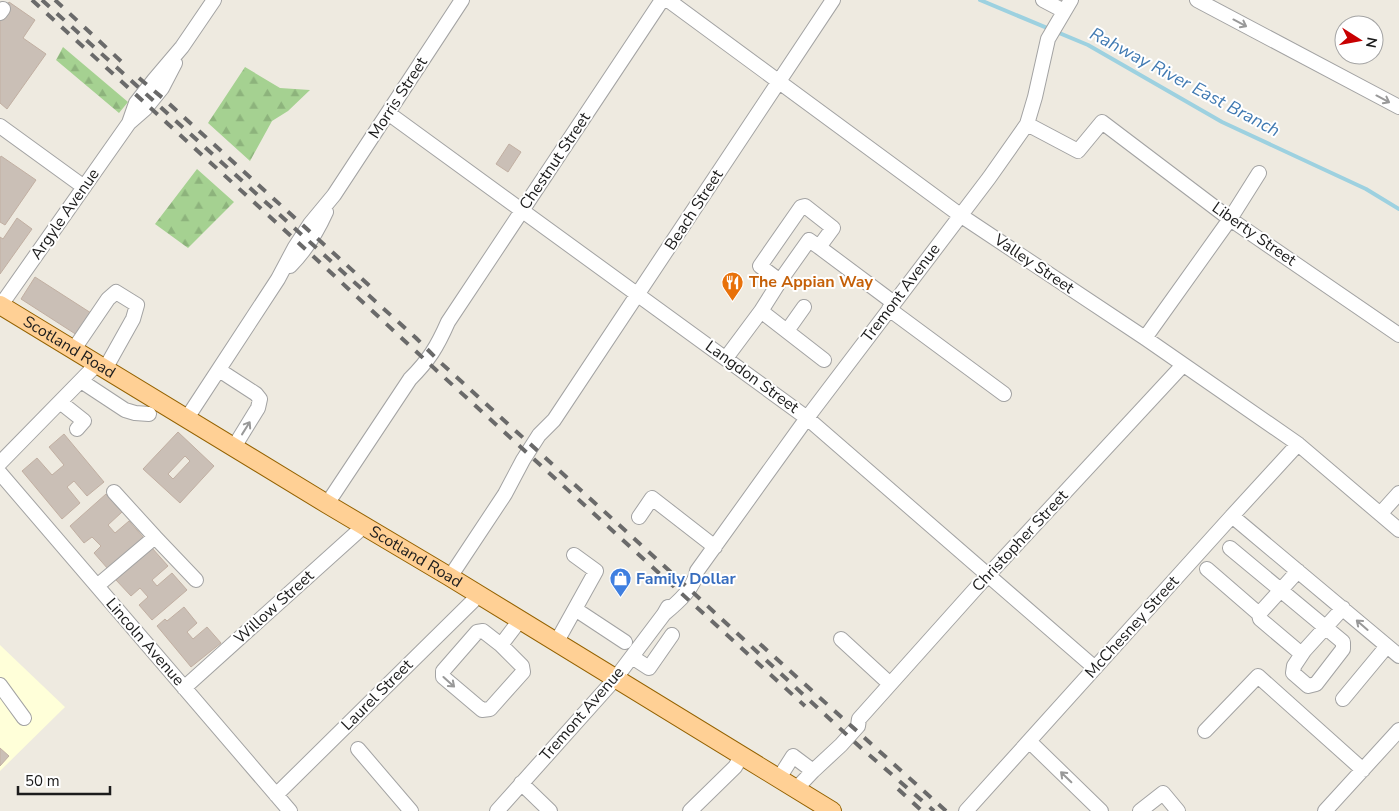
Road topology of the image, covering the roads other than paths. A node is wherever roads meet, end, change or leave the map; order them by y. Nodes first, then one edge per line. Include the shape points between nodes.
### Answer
1 (214, 0) edge
2 (462, 0) edge
3 (662, 0) edge
4 (668, 0) edge
5 (833, 0) edge
6 (1044, 0) edge
7 (1197, 0) edge
8 (1067, 6) edge
9 (778, 82) junction
10 (1399, 107) edge
11 (388, 113) junction
12 (1028, 124) junction
13 (0, 126) edge
14 (1259, 173) dead end
15 (84, 187) junction
16 (522, 210) junction
17 (960, 215) junction
18 (1230, 219) junction
19 (819, 247) junction
20 (780, 282) junction
21 (638, 294) junction
22 (0, 305) edge
23 (891, 306) junction
24 (804, 307) dead end
25 (761, 311) junction
26 (787, 332) junction
27 (1399, 335) edge
28 (1145, 338) junction
29 (74, 349) junction
30 (726, 358) junction
31 (824, 360) dead end
32 (101, 366) junction
33 (1183, 366) junction
34 (219, 370) junction
35 (81, 381) junction
36 (114, 390) junction
37 (1004, 394) dead end
38 (60, 402) junction
39 (153, 407) junction
40 (187, 418) junction
41 (807, 418) junction
42 (77, 429) dead end
43 (1298, 444) junction
44 (234, 447) junction
45 (0, 463) edge
46 (0, 473) edge
47 (114, 492) dead end
48 (1399, 494) edge
49 (327, 504) junction
50 (1381, 513) junction
51 (1232, 516) junction
52 (639, 517) dead end
53 (364, 526) junction
54 (1399, 530) edge
55 (155, 537) junction
56 (715, 547) junction
57 (1230, 548) dead end
58 (574, 555) dead end
59 (1208, 569) dead end
60 (1298, 571) junction
61 (988, 576) junction
62 (450, 577) junction
63 (196, 580) dead end
64 (97, 586) junction
65 (1281, 590) junction
66 (479, 595) junction
67 (1343, 608) junction
68 (575, 609) junction
69 (1260, 614) junction
70 (520, 620) junction
71 (1326, 627) junction
72 (672, 635) dead end
73 (841, 640) dead end
74 (625, 642) dead end
75 (556, 643) junction
76 (501, 645) junction
77 (1386, 646) junction
78 (1304, 651) junction
79 (632, 656) junction
80 (1399, 656) edge
81 (1095, 668) junction
82 (615, 679) junction
83 (890, 684) junction
84 (0, 686) edge
85 (184, 688) junction
86 (1343, 699) dead end
87 (24, 718) dead end
88 (1399, 730) edge
89 (1205, 731) dead end
90 (1029, 741) junction
91 (358, 749) dead end
92 (742, 755) junction
93 (1363, 770) junction
94 (813, 771) junction
95 (779, 778) junction
96 (522, 783) junction
97 (796, 789) junction
98 (276, 795) junction
99 (290, 811) edge
100 (411, 811) edge
101 (497, 811) edge
102 (550, 811) edge
103 (690, 811) edge
104 (832, 811) edge
105 (966, 811) edge
106 (1101, 811) edge
107 (1140, 811) edge
108 (1178, 811) edge
109 (1325, 811) edge

1 - 15 street, Argyle Avenue via 182,46 162,88 129,123
2 - 11 street, Morris Street
3 - 16 street, Chestnut Street
4 - 9 street, Valley Street
5 - 9 street, Beach Street
6 - 8 street
7 -> 10 street
8 - 12 street, Tremont Avenue via 1048,39
9 - 17 street, Valley Street
9 - 21 street, Beach Street
11 - 16 street, Langdon Street
11 - 34 street, Morris Street via 334,195 318,230 278,279
12 - 17 street, Tremont Avenue
12 - 18 street, Liberty Street via 1078,151 1102,122
13 - 15 street
14 - 18 street
15 - 22 street, Argyle Avenue
16 - 21 street, Langdon Street
16 - 49 street, Chestnut Street via 448,322 424,365 410,379
17 - 23 street, Tremont Avenue
17 - 28 street, Valley Street
18 - 27 street, Liberty Street
18 - 28 street
19 - 20 street via 809,240
19 - 20 street via 833,228 801,207 760,266
19 - 23 street
20 - 25 street
21 - 30 street, Langdon Street
21 - 62 street, Beach Street via 554,420 546,440 505,494
22 - 29 main road, Scotland Road
23 - 37 street
23 - 41 street, Tremont Avenue
24 - 26 street
25 - 26 street
25 - 30 street
26 - 31 street
28 - 33 street, Valley Street
29 - 32 main road, Scotland Road
29 - 32 street via 116,292 137,305 133,319
30 - 41 street, Langdon Street
32 - 35 street
32 - 36 main road, Scotland Road
33 - 43 street, Valley Street
33 - 61 street, Christopher Street
34 - 40 street, Morris Street
44 -> 34 street via 258,408 260,399
35 - 36 street
35 - 38 street
36 - 39 main road, Scotland Road
36 - 39 street via 126,410 135,413
38 - 42 street via 84,421
38 - 45 street
39 - 40 main road, Scotland Road
40 - 44 main road, Scotland Road
41 - 56 street, Tremont Avenue
41 - 61 street, Langdon Street
43 - 50 street, Valley Street
43 - 51 street, McChesney Street
44 - 49 main road, Scotland Road
46 - 64 street, Lincoln Avenue
47 - 55 street
48 - 50 street
49 - 53 main road, Scotland Road
50 - 54 street, Valley Street
51 - 60 street
51 - 81 street, McChesney Street
52 - 56 street via 652,498
53 - 62 main road, Scotland Road
53 - 85 street, Willow Street
55 - 63 street
55 - 64 street
56 - 79 street, Tremont Avenue via 681,600 664,614
57 - 65 street
58 - 68 street via 596,571
59 - 69 street
60 - 65 street
60 - 67 street
61 - 81 street, Langdon Street
61 - 83 street, Christopher Street
62 - 66 main road, Scotland Road
64 - 85 street, Lincoln Avenue
65 - 69 street
65 - 71 street
66 - 70 main road, Scotland Road
66 - 98 street, Laurel Street
67 - 71 street
77 -> 67 street
68 - 74 street
68 - 75 street
69 - 78 street via 1260,619 1298,651
70 - 75 main road, Scotland Road
70 - 76 street
71 - 78 street
71 - 78 street via 1343,642 1343,648 1316,684 1308,686 1293,673
72 - 79 street via 648,668
73 - 83 street
75 - 82 main road, Scotland Road
76 -> 76 street via 483,631 477,632 442,671 443,677 482,710 490,709 523,672 522,666
77 - 80 street
77 - 86 street
79 - 82 street, Tremont Avenue
81 - 90 street, McChesney Street
82 - 92 main road, Scotland Road
82 - 96 street, Tremont Avenue
83 - 94 street, Christopher Street via 859,719 858,726
84 - 87 street
85 - 98 street, Lincoln Avenue
88 - 93 street
89 - 93 street via 1258,676
90 - 105 street, McChesney Street
106 -> 90 street
91 - 100 street
92 - 95 main road, Scotland Road
92 - 103 street via 735,767
93 - 109 street
94 - 95 street via 794,756
94 - 97 street, Christopher Street
95 - 97 main road, Scotland Road
96 - 101 street, Tremont Avenue
96 - 102 street
97 - 104 main road, Scotland Road
98 - 99 street, Lincoln Avenue
107 - 108 street via 1163,793

